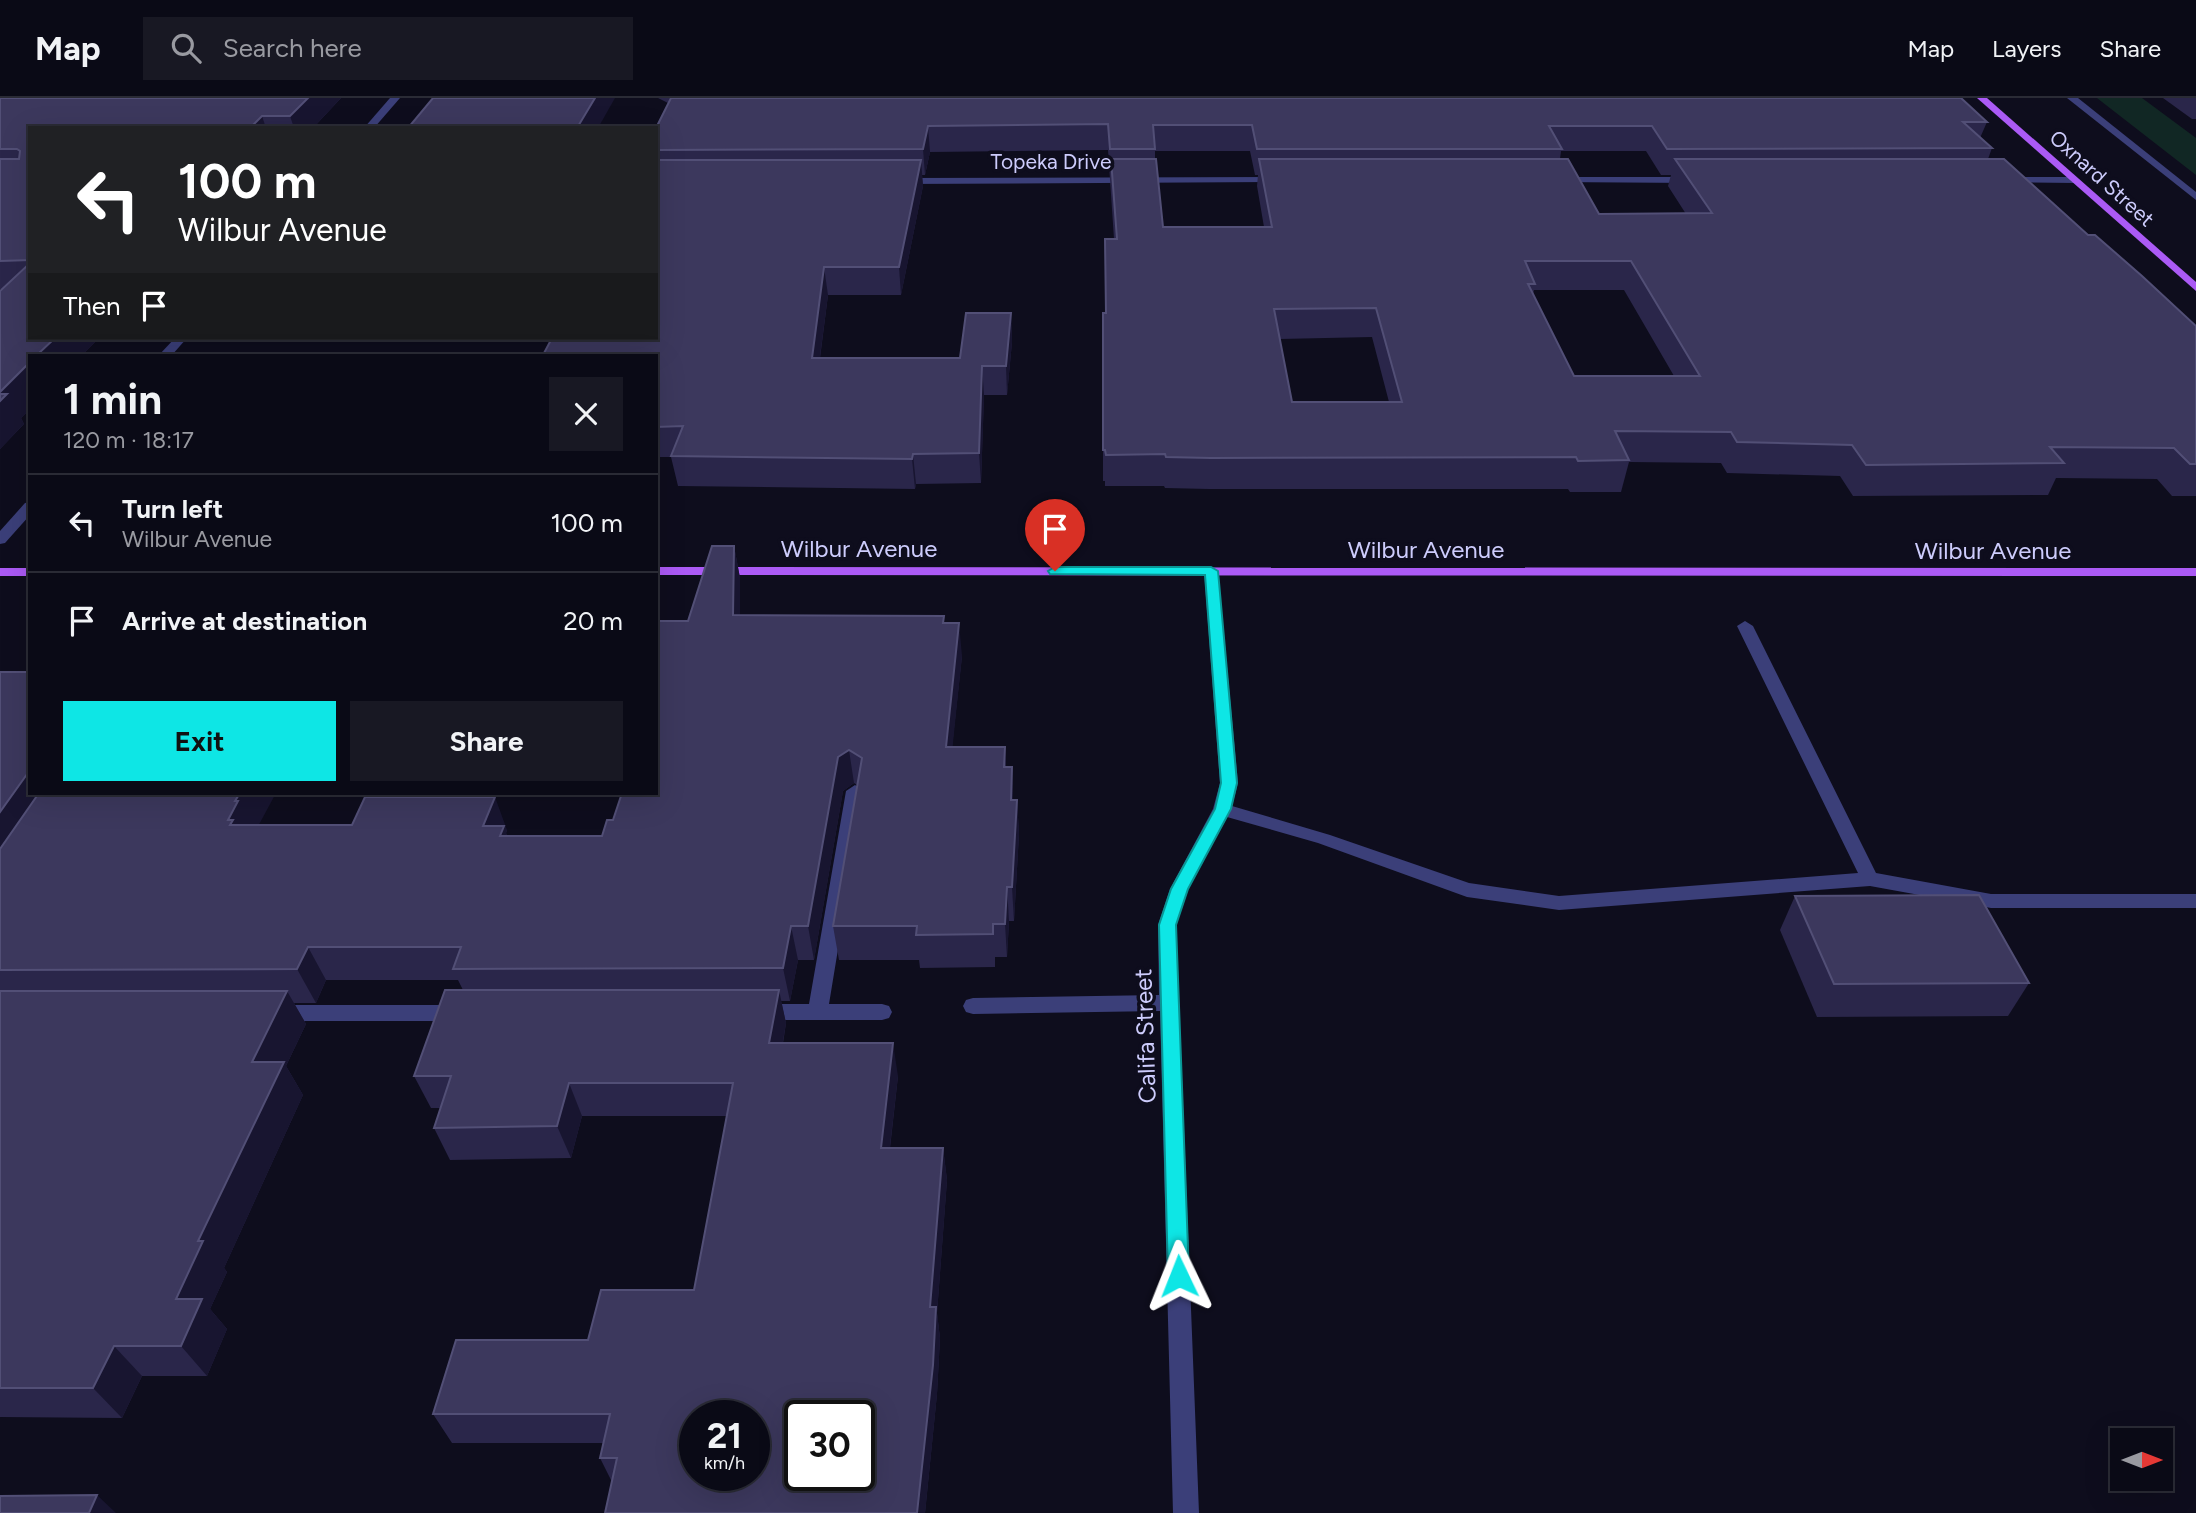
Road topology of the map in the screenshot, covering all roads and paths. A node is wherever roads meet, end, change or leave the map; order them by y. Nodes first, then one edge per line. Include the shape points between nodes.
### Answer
1 (395, 98) edge
2 (1982, 98) edge
3 (2072, 98) edge
4 (371, 126) edge
5 (1297, 180) edge
6 (1548, 180) edge
7 (1701, 180) edge
8 (1994, 180) edge
9 (2075, 180) junction
10 (893, 181) edge
11 (2196, 197) edge
12 (2196, 288) edge
13 (179, 340) edge
14 (166, 354) edge
15 (28, 508) edge
16 (0, 540) edge
17 (658, 571) edge
18 (1211, 571) junction
19 (0, 572) edge
20 (28, 572) edge
21 (2196, 572) edge
22 (1745, 626) dead end
23 (855, 791) edge
24 (1223, 809) junction
25 (1870, 879) junction
26 (2196, 901) edge
27 (1170, 1003) junction
28 (973, 1006) dead end
29 (735, 1012) edge
30 (818, 1012) junction
31 (882, 1012) dead end
32 (250, 1013) edge
33 (471, 1013) edge
34 (1186, 1513) edge

1 - 4 street
2 - 9 main road, Oxnard Street
3 - 11 street
5 - 10 street, Topeka Drive
6 - 7 street
8 - 9 street
9 - 12 main road, Oxnard Street
13 - 14 street
15 - 16 street
17 - 18 main road, Wilbur Avenue
18 - 21 main road, Wilbur Avenue
18 - 24 street, Califa Street via 1229,783
19 - 20 main road
22 - 25 street
23 - 30 street
24 - 25 street via 1467,890 1559,903
24 - 27 street, Califa Street via 1179,889 1167,925
25 - 26 street via 1991,901
27 - 28 street
27 - 34 street, Califa Street
29 - 30 street
30 - 31 street
32 - 33 street

